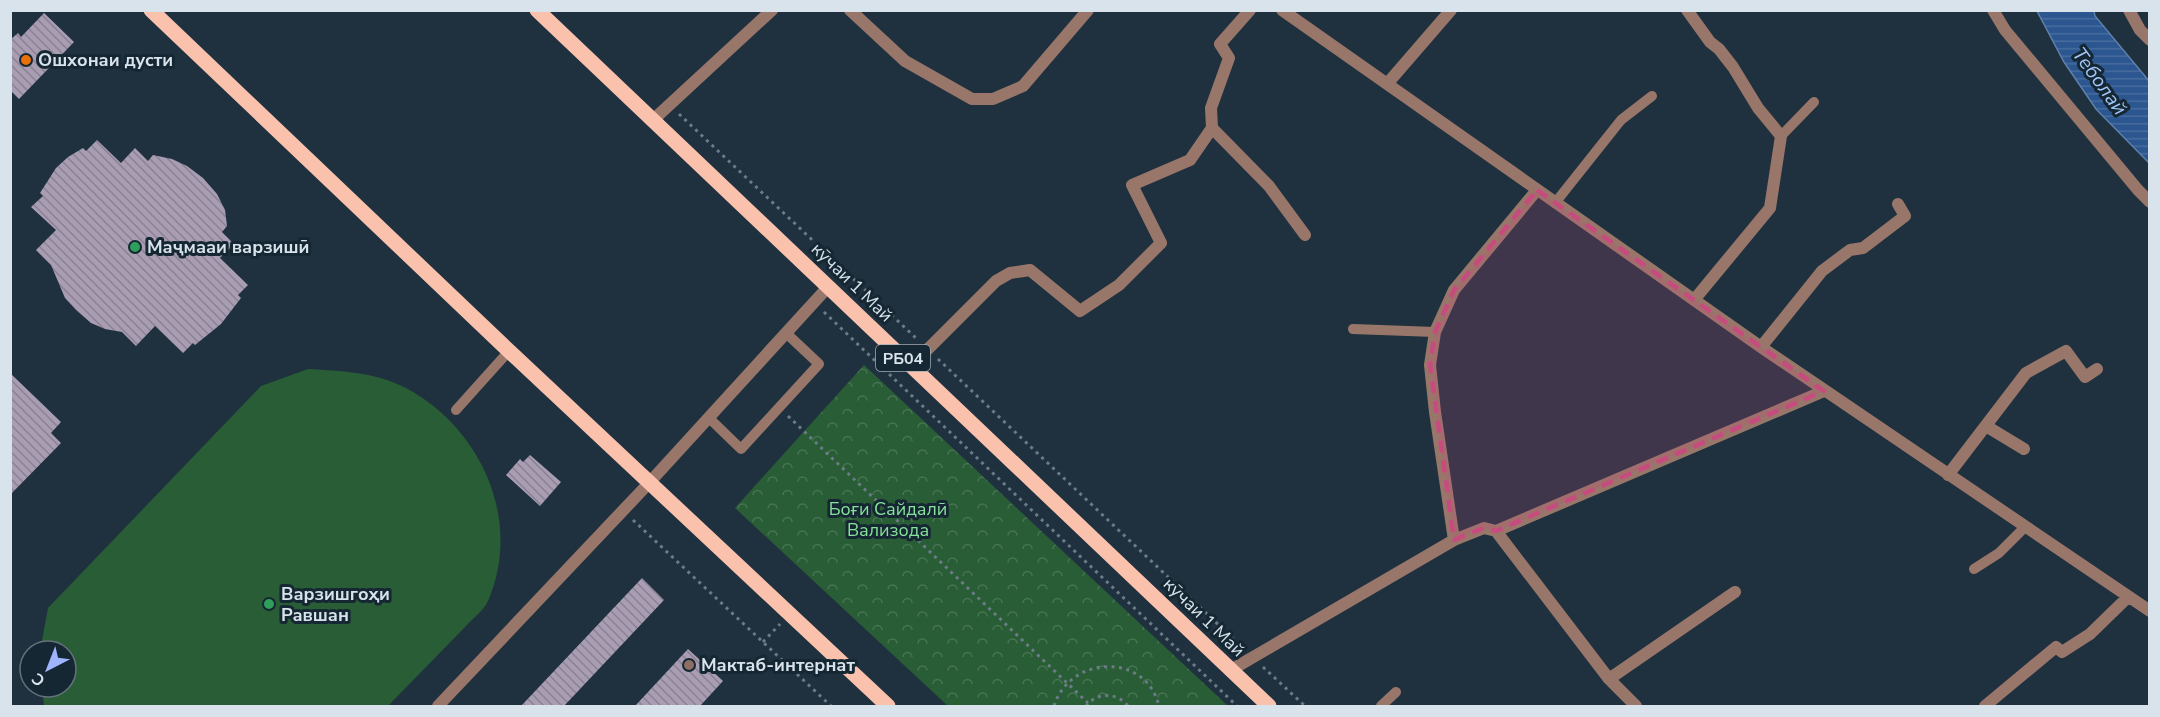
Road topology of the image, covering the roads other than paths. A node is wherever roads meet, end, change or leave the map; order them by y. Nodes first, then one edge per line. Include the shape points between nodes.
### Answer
1 (151, 10) edge
2 (537, 10) edge
3 (772, 10) edge
4 (850, 10) edge
5 (1088, 10) edge
6 (1250, 10) edge
7 (1282, 10) edge
8 (1451, 10) edge
9 (1688, 10) edge
10 (1993, 10) edge
11 (2129, 10) edge
12 (2150, 40) edge
13 (1387, 84) junction
14 (1652, 96) dead end
15 (1814, 102) dead end
16 (653, 120) junction
17 (1212, 128) junction
18 (1781, 136) junction
19 (1538, 190) junction
20 (1555, 202) junction
21 (2150, 202) edge
22 (1898, 204) dead end
23 (1305, 235) dead end
24 (828, 287) junction
25 (1694, 300) junction
26 (1353, 329) dead end
27 (1435, 332) junction
28 (786, 333) junction
29 (1761, 347) junction
30 (509, 351) junction
31 (911, 366) junction
32 (2097, 369) dead end
33 (1824, 391) junction
34 (456, 410) dead end
35 (709, 418) junction
36 (1986, 426) junction
37 (2024, 449) dead end
38 (1948, 475) junction
39 (649, 483) junction
40 (2025, 527) junction
41 (1496, 531) junction
42 (1454, 540) junction
43 (1974, 569) dead end
44 (1735, 592) dead end
45 (2128, 597) junction
46 (2150, 611) edge
47 (1231, 670) junction
48 (1609, 679) junction
49 (1396, 692) dead end
50 (438, 706) edge
51 (888, 706) edge
52 (1269, 706) edge
53 (1381, 706) edge
54 (1636, 706) edge
55 (1985, 706) edge

1 - 30 main road
2 - 16 main road, кӯчаи 1 Май / РБ04
3 - 16 street
4 - 5 street via 905,61 972,99 993,99 1023,86
6 - 17 street via 1220,44 1229,58 1211,108
7 - 13 street
8 - 13 street
9 - 18 street
10 - 21 street via 2012,39
11 - 12 street
13 - 19 street
14 - 20 lane via 1621,120
15 - 18 lane
16 - 24 main road, кӯчаи 1 Май / РБ04
17 - 23 street via 1269,186
17 - 31 street via 1190,160 1132,185 1161,243 1119,285 1080,311 1030,270 1010,273 996,281
18 - 25 street via 1770,208
19 - 20 street
19 - 27 street via 1454,290
20 - 25 street
22 - 29 street via 1905,216 1863,248 1850,250 1822,271
24 - 28 street
24 - 31 main road, кӯчаи 1 Май / РБ04
25 - 29 street
26 - 27 lane
27 - 42 street via 1430,365
28 - 35 street
28 - 35 lane via 819,364 741,449
29 - 33 street
30 - 34 lane
30 - 39 main road
31 - 47 main road, кӯчаи 1 Май / РБ04
32 - 36 street via 2085,377 2066,351 2026,373
33 - 38 street
33 - 41 street
35 - 39 street
36 - 37 street
36 - 38 street
38 - 40 street
39 - 50 street
39 - 51 main road
40 - 43 lane via 1999,553
40 - 45 street
41 - 42 street via 1484,528
41 - 48 street
42 - 47 street
44 - 48 street
45 - 46 street
45 - 55 street via 2090,634 2062,652 2056,647
47 - 52 main road, кӯчаи 1 Май / РБ04
48 - 54 street
49 - 53 lane

